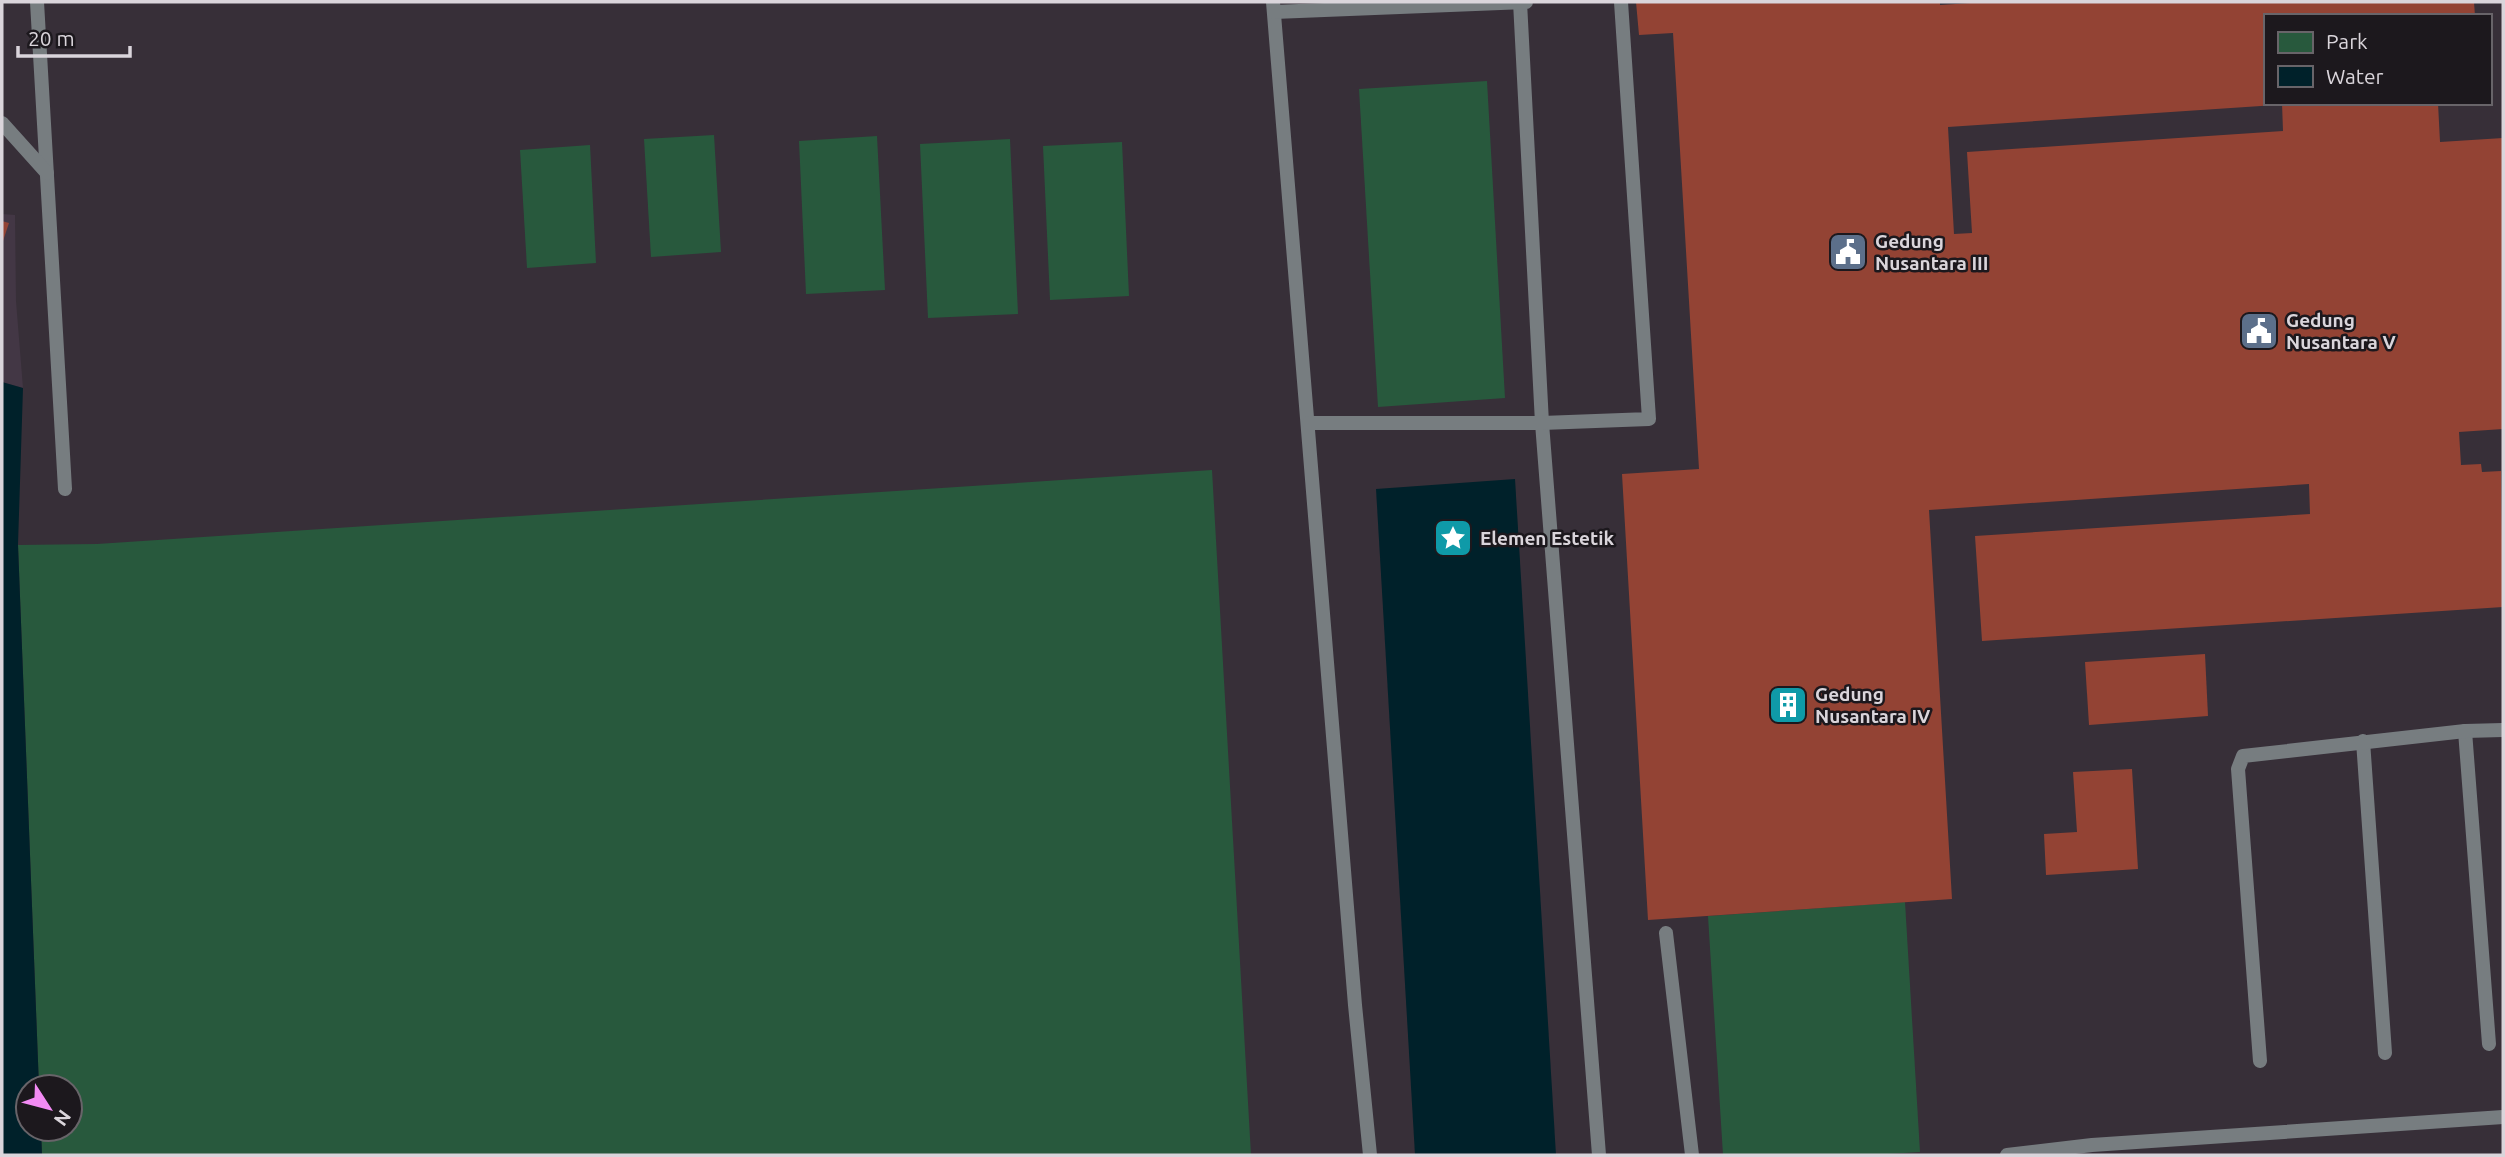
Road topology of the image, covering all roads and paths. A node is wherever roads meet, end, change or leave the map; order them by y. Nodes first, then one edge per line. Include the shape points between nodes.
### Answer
1 (37, 2) edge
2 (1520, 2) edge
3 (1527, 2) edge
4 (1622, 2) edge
5 (1274, 7) edge
6 (2, 123) edge
7 (47, 173) junction
8 (1309, 423) junction
9 (1542, 423) junction
10 (65, 489) dead end
11 (2465, 730) junction
12 (2503, 730) edge
13 (2364, 741) junction
14 (1666, 933) dead end
15 (2489, 1044) dead end
16 (2385, 1053) dead end
17 (2260, 1060) dead end
18 (2503, 1117) edge
19 (1370, 1155) edge
20 (1599, 1155) edge
21 (1692, 1155) edge
22 (2007, 1155) edge

1 - 7 lane
2 - 3 lane
2 - 5 lane
2 - 9 lane
4 - 9 lane via 1649,419
5 - 8 lane
6 - 7 lane
7 - 10 lane
8 - 9 lane
8 - 19 lane
9 - 20 lane
11 - 12 lane
11 - 13 lane
11 - 15 lane
13 - 16 lane
13 - 17 lane via 2243,755 2238,769
14 - 21 lane
18 - 22 lane

